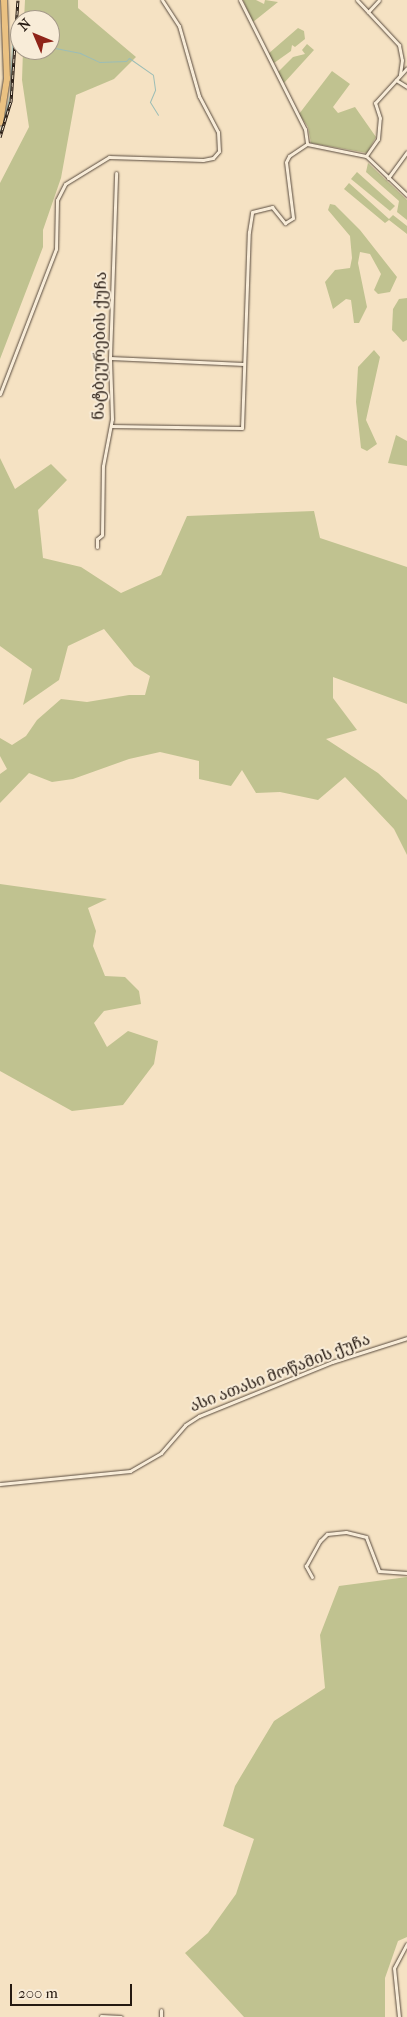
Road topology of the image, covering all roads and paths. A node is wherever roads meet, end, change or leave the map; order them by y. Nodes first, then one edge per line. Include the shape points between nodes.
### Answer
1 (4, 0) edge
2 (162, 0) edge
3 (240, 0) edge
4 (356, 0) edge
5 (379, 0) edge
6 (368, 12) junction
7 (407, 68) edge
8 (400, 75) junction
9 (396, 80) junction
10 (407, 87) edge
11 (0, 122) edge
12 (307, 144) junction
13 (407, 152) edge
14 (366, 156) junction
15 (116, 173) dead end
16 (388, 178) junction
17 (407, 196) edge
18 (110, 358) junction
19 (244, 364) junction
20 (0, 394) edge
21 (111, 426) junction
22 (97, 547) dead end
23 (407, 1338) edge
24 (0, 1484) edge
25 (407, 1573) edge
26 (312, 1578) dead end
27 (407, 1944) edge
28 (161, 2010) dead end
29 (102, 2016) edge
30 (121, 2017) edge
31 (161, 2017) edge
32 (400, 2017) edge

1 - 11 highway via 7,79
2 - 20 street via 179,26 199,96 218,132 219,151 213,158 203,160 109,157 65,184 57,200 56,249
3 - 12 street via 305,128
4 - 6 street
5 - 6 street
6 - 8 street via 399,45
7 - 8 street
8 - 9 street
9 - 10 street
9 - 14 street via 375,103 380,118 378,139
12 - 14 street
12 - 19 street via 289,156 286,162 293,218 285,223 272,207 252,212
13 - 16 street
14 - 16 street
15 - 18 street, ნატბეურების ქუჩა
16 - 17 street
18 - 19 street
18 - 21 street, ნატბეურების ქუჩა
19 - 21 street via 242,428
21 - 22 street, ნატბეურების ქუჩა via 103,466 102,535 97,539
23 - 24 street, ასი ათასი მოწამის ქუჩა via 332,1362 198,1416 185,1424 161,1453 130,1471
25 - 26 street via 379,1571 366,1538 346,1532 327,1534 320,1540 306,1566
27 - 32 street via 394,1968
28 - 31 street
29 - 30 street

